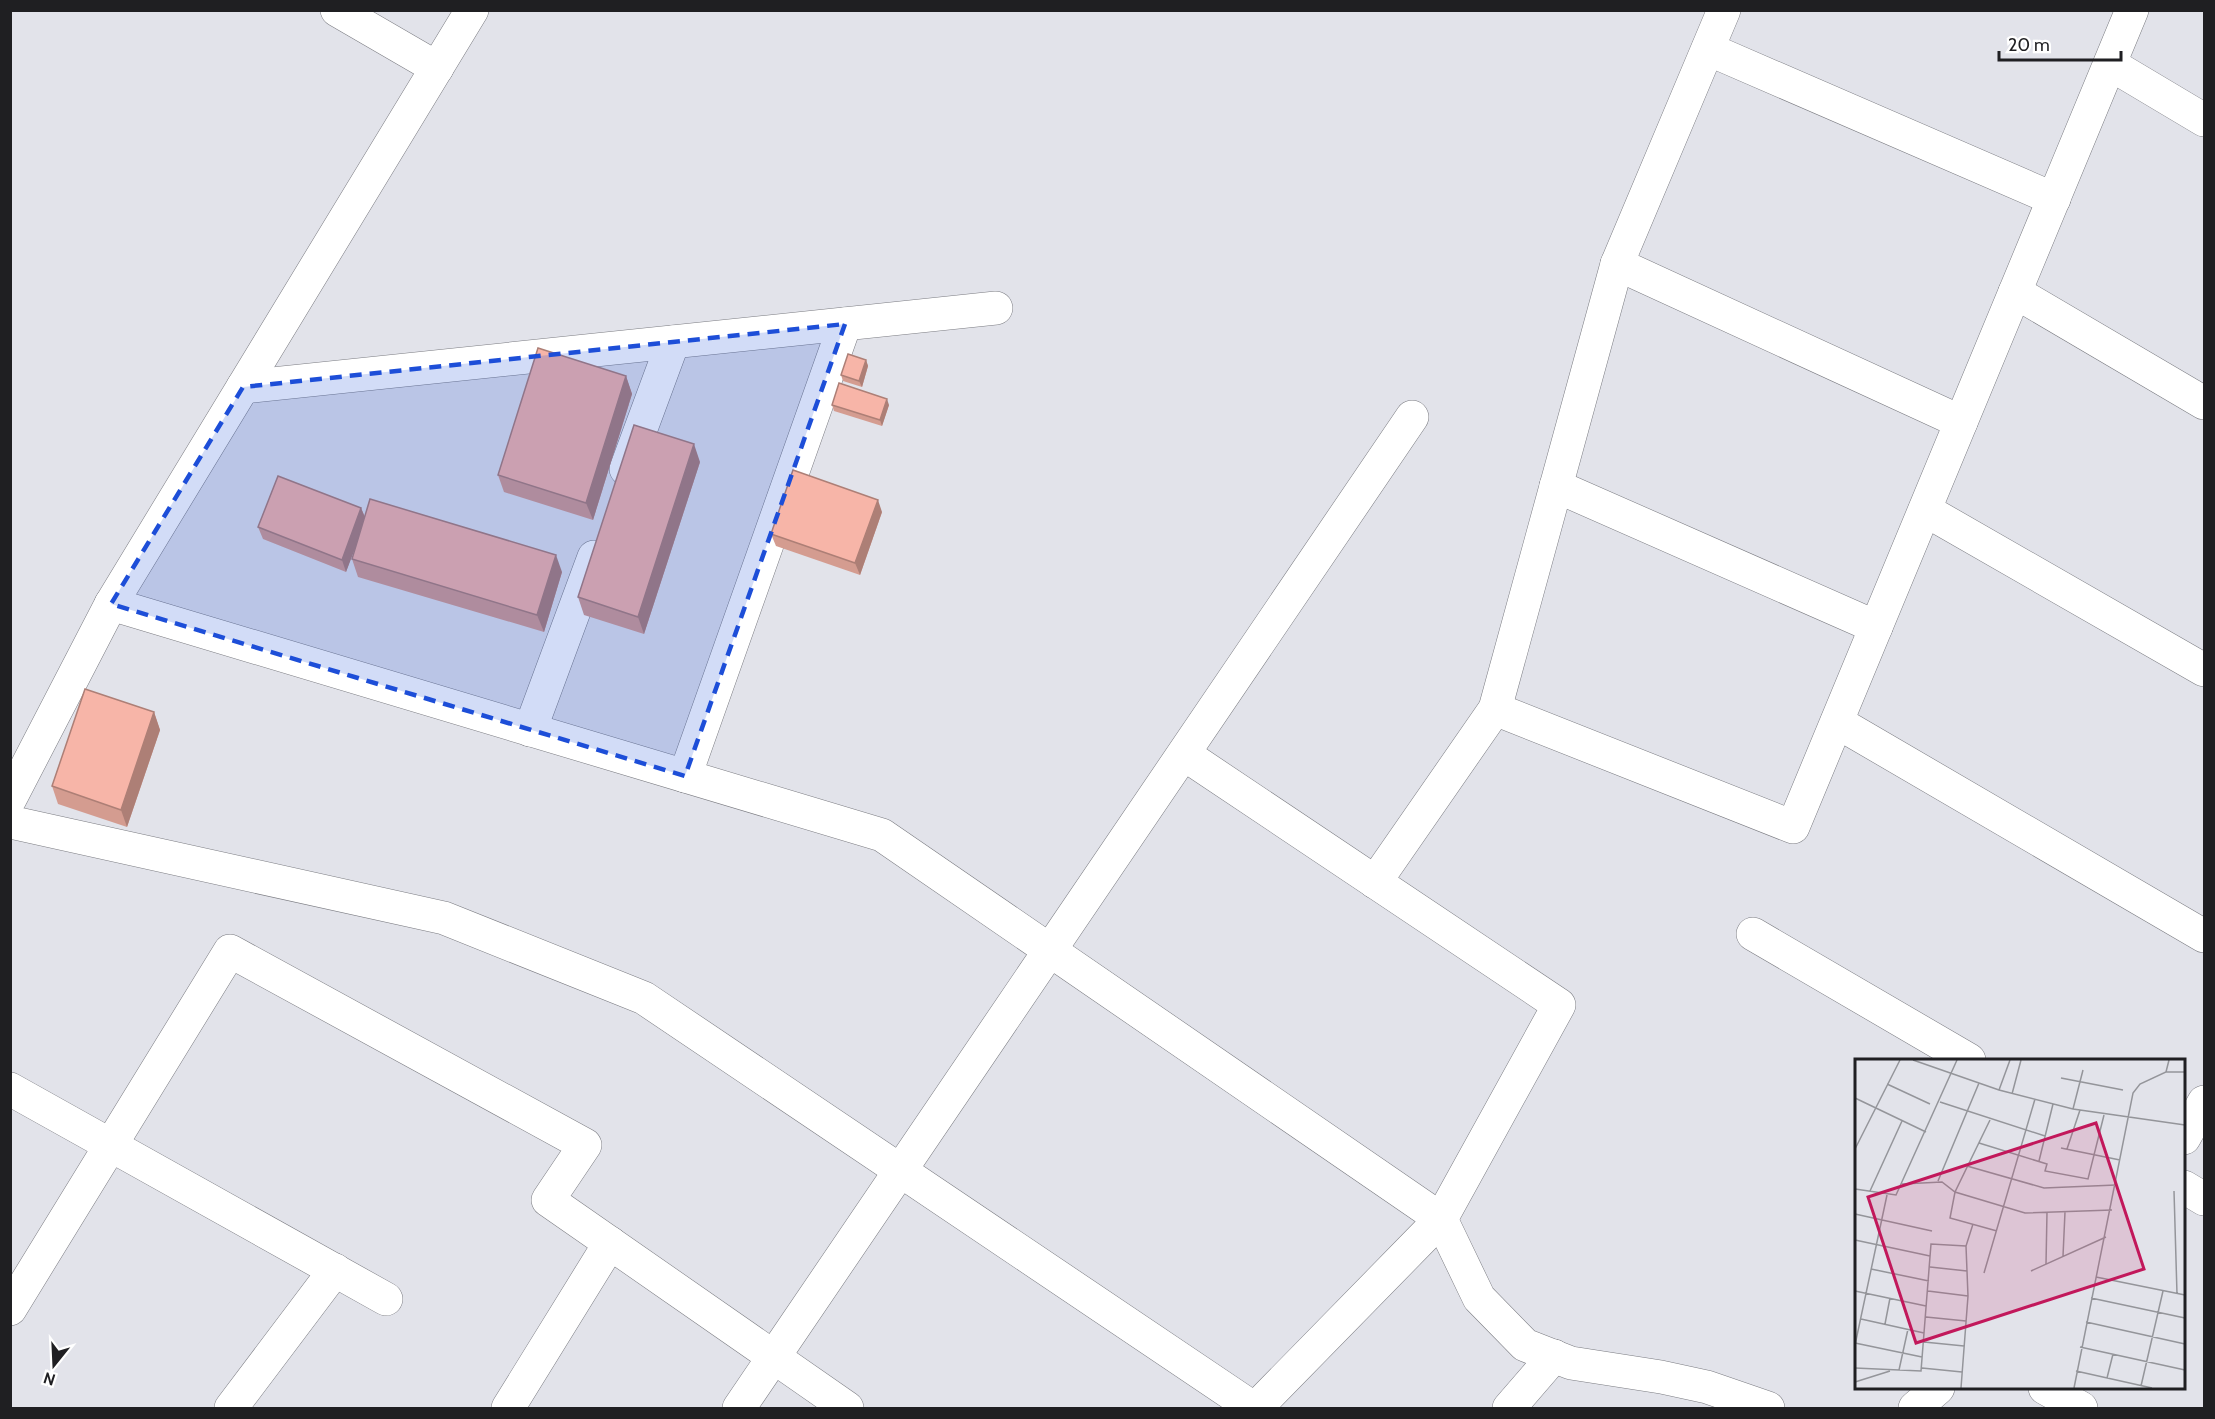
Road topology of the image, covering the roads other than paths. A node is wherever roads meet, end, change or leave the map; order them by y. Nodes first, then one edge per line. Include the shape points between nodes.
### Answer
1 (337, 10) edge
2 (472, 10) edge
3 (1724, 10) edge
4 (2132, 10) edge
5 (1708, 49) junction
6 (2110, 64) junction
7 (436, 68) junction
8 (2205, 120) edge
9 (2054, 199) junction
10 (1617, 264) junction
11 (2015, 292) junction
12 (996, 308) dead end
13 (845, 324) junction
14 (673, 342) junction
15 (243, 387) junction
16 (2205, 403) edge
17 (1412, 417) dead end
18 (1961, 422) junction
19 (1556, 486) junction
20 (616, 497) edge
21 (1925, 510) junction
22 (603, 530) edge
23 (111, 604) junction
24 (1876, 627) junction
25 (2205, 670) edge
26 (1495, 709) junction
27 (1837, 723) junction
28 (530, 730) junction
29 (1184, 753) junction
30 (685, 776) junction
31 (10, 799) edge
32 (10, 822) edge
33 (1375, 882) junction
34 (1753, 934) dead end
35 (2205, 936) edge
36 (1050, 951) junction
37 (1967, 1059) edge
38 (10, 1089) edge
39 (2205, 1102) edge
40 (2185, 1136) edge
41 (111, 1145) junction
42 (900, 1171) junction
43 (2185, 1188) edge
44 (2205, 1199) edge
45 (1441, 1220) junction
46 (610, 1243) junction
47 (335, 1270) junction
48 (386, 1299) dead end
49 (10, 1309) edge
50 (1554, 1356) junction
51 (774, 1358) junction
52 (1937, 1389) edge
53 (2047, 1389) edge
54 (231, 1408) edge
55 (508, 1408) edge
56 (739, 1408) edge
57 (847, 1408) edge
58 (1255, 1408) edge
59 (1509, 1408) edge
60 (1768, 1408) edge
61 (1915, 1408) edge
62 (2081, 1408) edge

1 - 7 street
2 - 7 street
3 - 5 street
4 - 6 street
5 - 9 street
5 - 10 street
6 - 8 street
6 - 9 street
7 - 15 street
9 - 11 street
10 - 18 street
10 - 19 street
11 - 16 street
11 - 18 street
12 - 13 street
13 - 14 street
13 - 30 street
14 - 15 street
14 - 20 street
15 - 23 street
17 - 29 street
18 - 21 street
19 - 24 street
19 - 26 street
21 - 24 street
21 - 25 street
22 - 28 street
23 - 28 street
23 - 31 street
24 - 27 street
26 - 27 street via 1793,827
26 - 33 street
27 - 35 street
28 - 30 street
29 - 33 street
29 - 36 street
30 - 36 street via 882,835
32 - 42 street via 444,918 644,998
33 - 45 street via 1559,1005
34 - 37 street
36 - 42 street
36 - 45 street
38 - 41 street
39 - 40 street
41 - 46 street via 230,951 585,1145 548,1200
41 - 47 street
41 - 49 street
42 - 51 street
42 - 58 street
43 - 44 street
45 - 50 street via 1479,1298 1525,1345
45 - 58 street
46 - 51 street
46 - 55 street
47 - 48 street
47 - 54 street
50 - 59 street
50 - 60 street via 1571,1363 1707,1387
51 - 56 street
51 - 57 street
52 - 61 street
53 - 62 street

